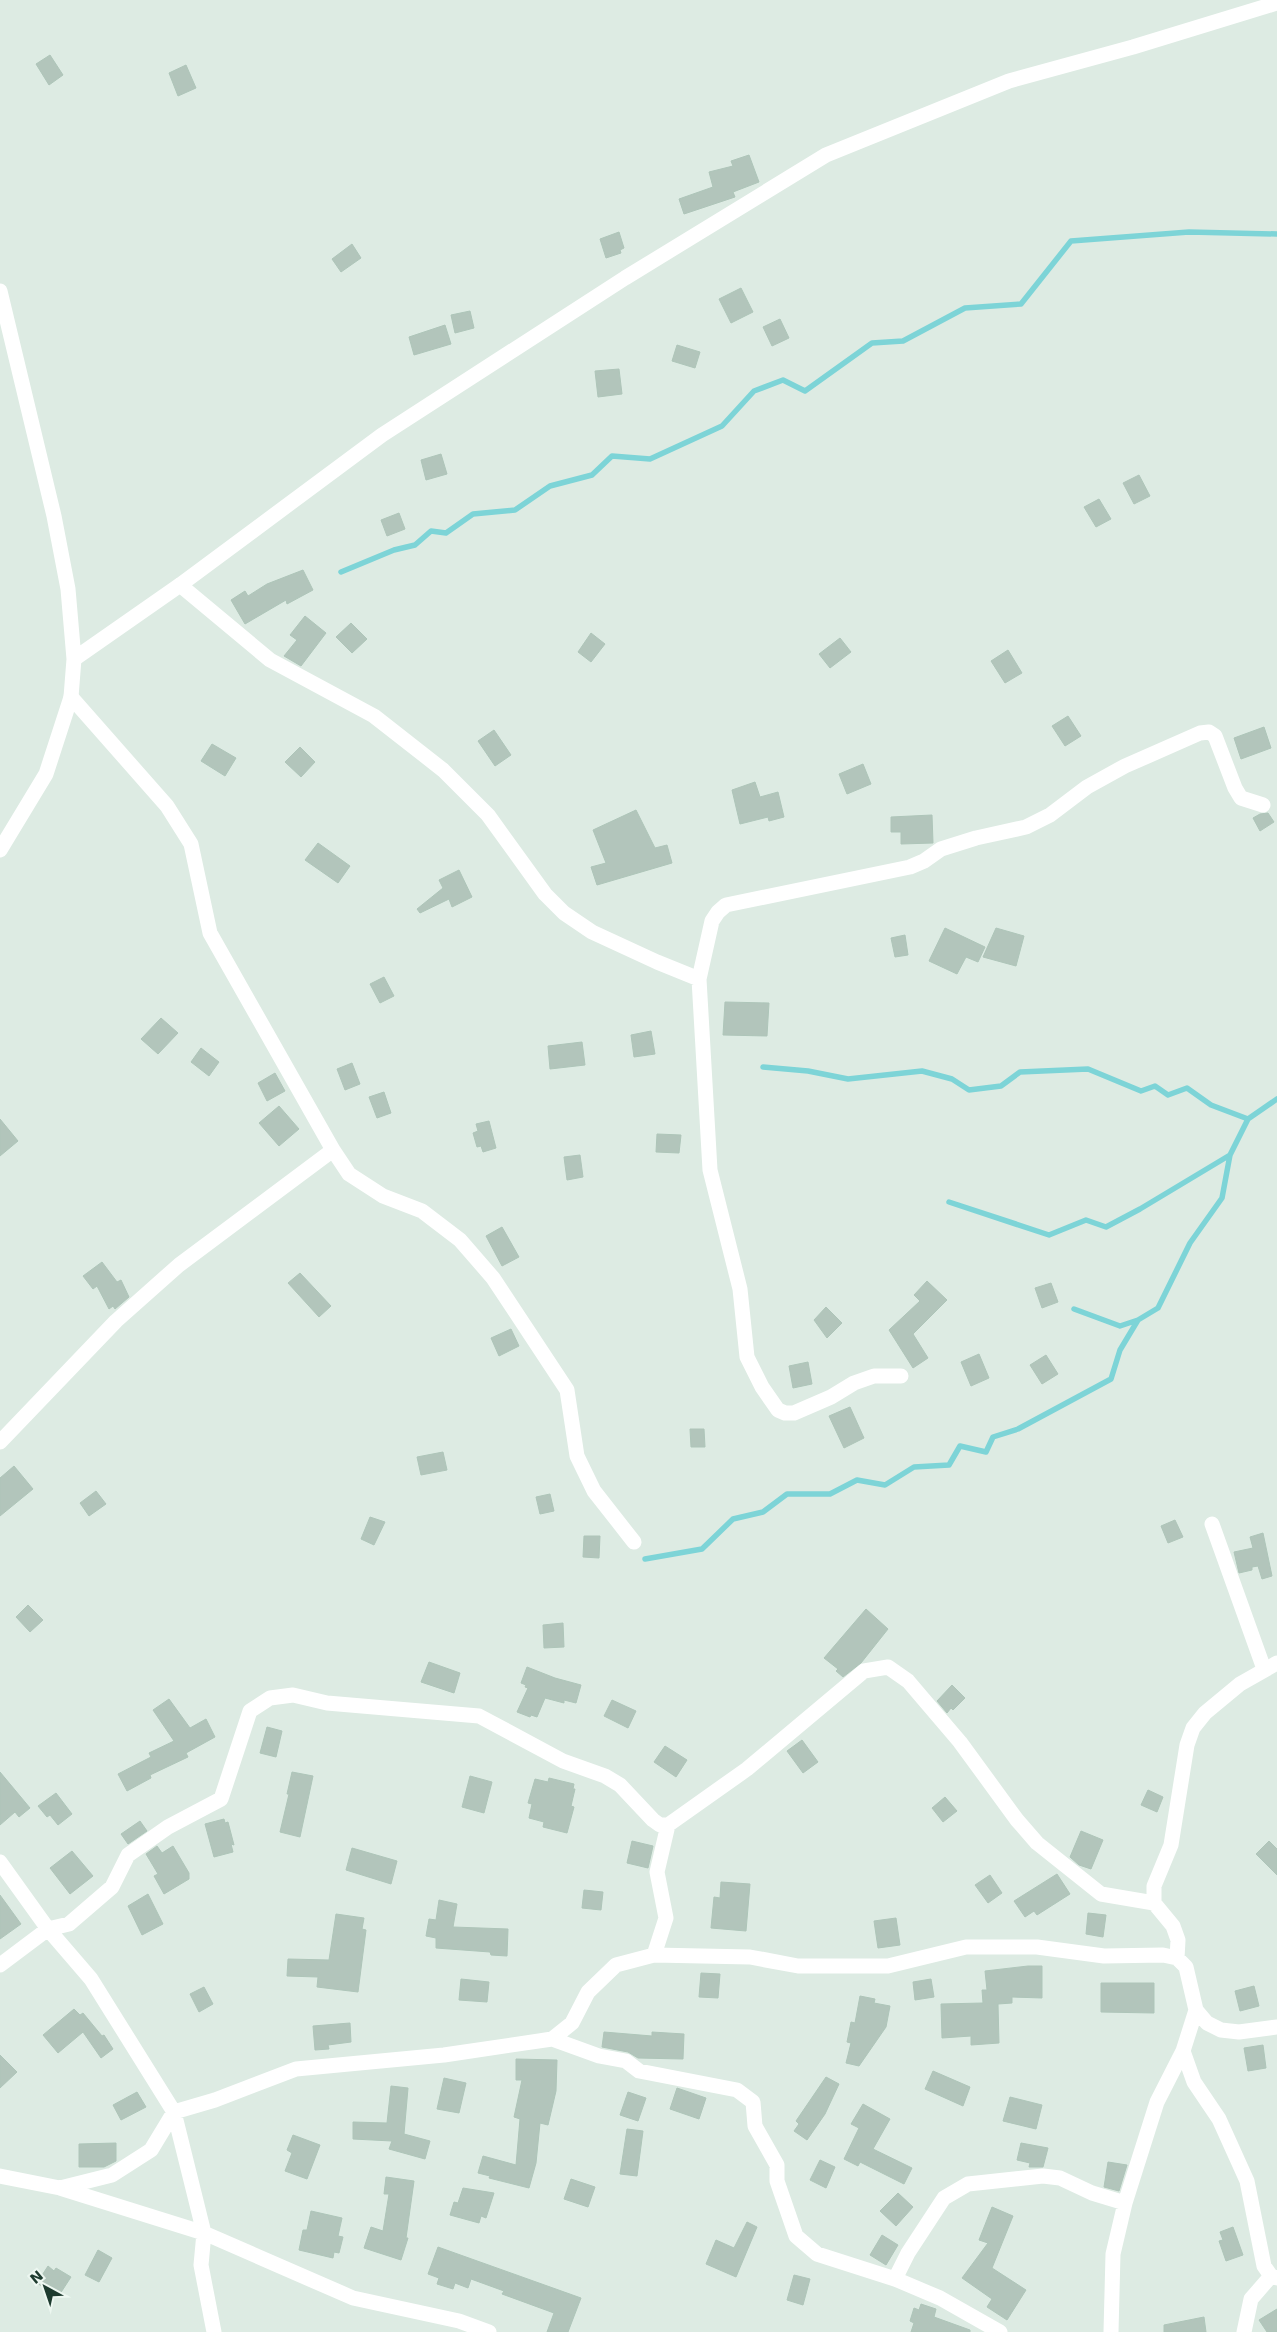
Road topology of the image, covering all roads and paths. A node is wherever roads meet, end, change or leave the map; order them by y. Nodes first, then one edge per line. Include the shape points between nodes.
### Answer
1 (1277, 3) edge
2 (0, 291) edge
3 (180, 585) junction
4 (74, 659) junction
5 (71, 697) junction
6 (1263, 805) dead end
7 (0, 850) edge
8 (699, 978) junction
9 (332, 1150) junction
10 (901, 1376) dead end
11 (0, 1442) edge
12 (1212, 1524) dead end
13 (634, 1542) dead end
14 (1271, 1666) edge
15 (668, 1825) junction
16 (0, 1862) edge
17 (1154, 1903) junction
18 (48, 1929) junction
19 (654, 1955) junction
20 (1176, 1958) junction
21 (0, 1965) edge
22 (1196, 2010) junction
23 (1277, 2027) edge
24 (552, 2039) junction
25 (1183, 2051) junction
26 (174, 2112) junction
27 (0, 2176) edge
28 (60, 2188) junction
29 (1125, 2203) junction
30 (204, 2233) junction
31 (1274, 2277) edge
32 (895, 2279) junction
33 (214, 2332) edge
34 (489, 2332) edge
35 (1000, 2332) edge
36 (1112, 2332) edge
37 (1244, 2332) edge

1 - 3 street via 1009,81 826,155 601,293 382,435
2 - 4 street via 56,525 68,589
3 - 4 street
3 - 8 street via 270,660 374,716 443,770 488,814 545,894 564,913 592,932
4 - 5 street
5 - 7 street via 46,774
5 - 9 street via 167,806 191,844 210,933
6 - 8 street via 1241,798 1215,736 1209,732 1200,734 1125,766 1086,787 1050,815 1026,827 941,849 910,867 726,905 712,921
8 - 10 street via 710,1170 740,1289 747,1357 762,1388 778,1410 794,1413 831,1397 854,1382 874,1376
9 - 11 street via 178,1265 116,1321
9 - 13 street via 348,1174 383,1196 422,1212 460,1240 493,1278 568,1390 577,1456 594,1491
12 - 14 street
14 - 17 street via 1240,1684 1193,1728 1183,1762 1171,1845 1154,1886
15 - 17 street via 747,1769 864,1671 888,1667 908,1680 1037,1843 1101,1894
15 - 18 street via 660,1825 653,1820 620,1785 605,1776 563,1761 479,1716 327,1703 293,1695 270,1698 250,1712 221,1799 168,1826 128,1855 112,1887 68,1924
15 - 19 street via 658,1872 666,1918
16 - 18 street
17 - 20 street via 1173,1926 1178,1940
18 - 21 street
18 - 26 street via 91,1979
19 - 20 street via 750,1957 798,1966 888,1966 966,1947 1037,1947 1104,1956 1163,1955
19 - 24 street via 616,1965 588,1992 572,2023
20 - 22 street via 1186,1967
22 - 23 street via 1207,2023 1221,2030 1239,2032
22 - 25 street
24 - 26 street via 444,2055 296,2070
24 - 32 street via 626,2062 639,2071 737,2090 753,2102 755,2126 777,2165 778,2181 796,2236 816,2254
25 - 29 street via 1157,2102
25 - 31 street via 1194,2082 1218,2119 1247,2180 1264,2266
26 - 28 street via 151,2150 112,2175
26 - 30 street
27 - 28 street
28 - 30 street
29 - 32 street via 1092,2193 1060,2178 1043,2176 968,2184 944,2198
29 - 36 street via 1113,2254
30 - 33 street via 201,2265
30 - 34 street via 353,2298 459,2321
31 - 37 street via 1251,2298
32 - 35 street via 940,2298

